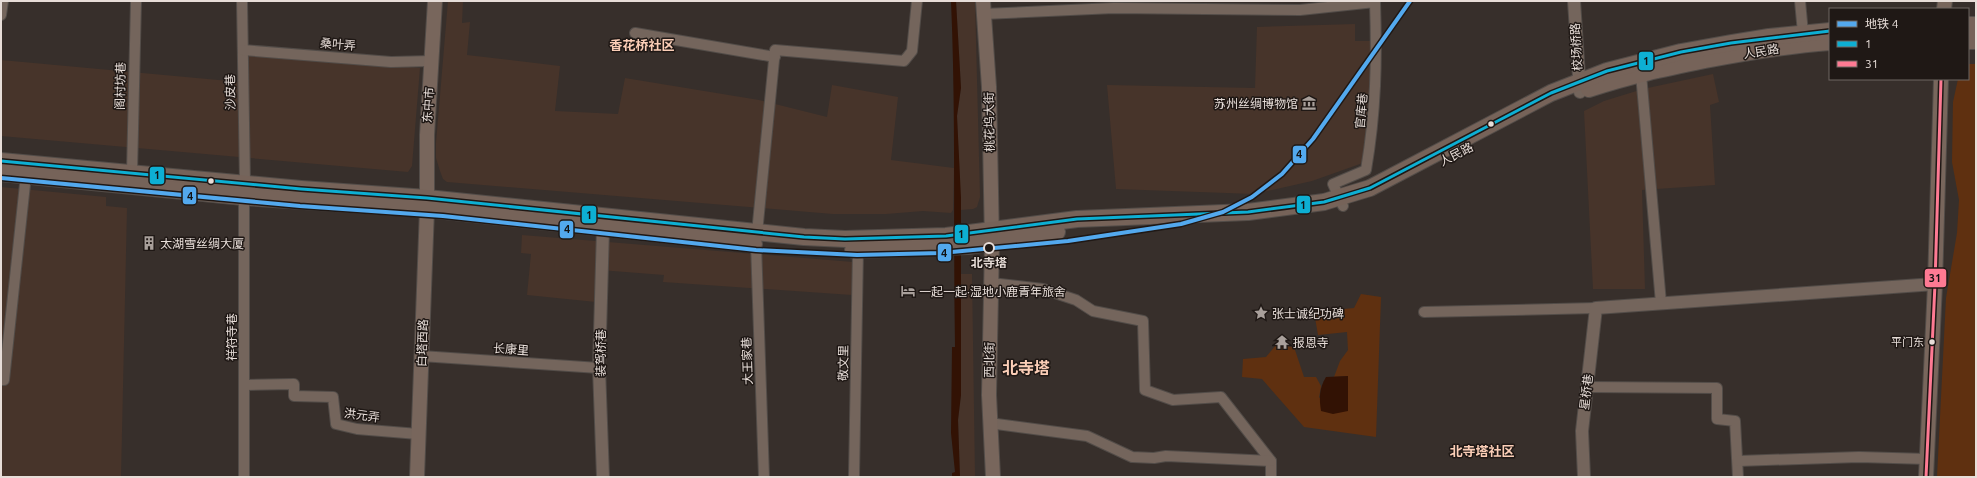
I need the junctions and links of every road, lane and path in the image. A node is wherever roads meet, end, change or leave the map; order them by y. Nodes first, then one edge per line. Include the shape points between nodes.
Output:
1 (3, 1) edge
2 (136, 1) edge
3 (242, 1) edge
4 (435, 1) edge
5 (917, 1) edge
6 (1574, 1) edge
7 (1800, 1) edge
8 (983, 8) edge
9 (1, 15) edge
10 (1829, 31) edge
11 (635, 33) dead end
12 (1803, 33) junction
13 (1829, 42) edge
14 (243, 50) junction
15 (775, 57) junction
16 (431, 61) junction
17 (1641, 74) junction
18 (1941, 80) edge
19 (1579, 87) junction
20 (1, 161) edge
21 (132, 172) junction
22 (1, 173) edge
23 (26, 175) junction
24 (244, 190) junction
25 (1341, 202) junction
26 (427, 204) junction
27 (603, 229) junction
28 (992, 237) junction
29 (757, 238) junction
30 (947, 242) junction
31 (858, 250) junction
32 (991, 283) junction
33 (1935, 284) junction
34 (1662, 303) junction
35 (1596, 308) junction
36 (1424, 312) dead end
37 (421, 356) junction
38 (599, 368) junction
39 (1, 380) edge
40 (244, 385) junction
41 (1587, 387) junction
42 (989, 422) junction
43 (418, 434) junction
44 (1927, 459) junction
45 (1271, 461) junction
46 (1738, 461) junction
47 (244, 477) edge
48 (417, 477) edge
49 (603, 477) edge
50 (764, 477) edge
51 (854, 477) edge
52 (993, 477) edge
53 (1271, 477) edge
54 (1584, 477) edge
55 (1738, 477) edge
56 (1926, 477) edge

1 - 9 street
2 - 21 street, 阁村坊巷
3 - 14 street, 沙皮巷
4 - 16 main road, 东中市
5 - 15 street via 912,51 904,61 775,50
6 - 19 street, 校场桥路
7 - 12 street
8 - 25 street, 官库巷 via 1300,10 1375,2 1377,68 1373,129 1366,170 1333,184
8 - 28 main road, 桃花坞大街 via 989,87
10 - 12 main road, 人民路
11 - 15 street
12 - 19 main road, 人民路 via 1681,52 1607,71
13 - 17 main road, 人民路 via 1732,55
14 - 16 street, 桑叶弄 via 391,62
14 - 24 street, 沙皮巷
15 - 29 street, 大王家巷
16 - 26 main road, 东中市
17 - 19 main road, 人民路
17 - 34 street
18 - 33 main road
19 - 25 main road, 人民路 via 1515,112
20 - 21 main road, 人民路
21 - 24 main road, 人民路
22 - 23 main road, 人民路
23 - 24 main road, 人民路
23 - 39 street via 4,380
24 - 26 main road, 人民路
24 - 40 street, 祥符寺巷
25 - 28 main road, 人民路 via 1248,212 1077,219
26 - 27 main road, 人民路
26 - 29 main road, 人民路
26 - 37 main road, 白塔西路
27 - 29 main road, 人民路
27 - 38 street, 装驾桥巷
28 - 30 main road, 人民路
28 - 32 main road, 西北街
29 - 30 main road, 人民路
29 - 31 main road, 人民路
29 - 50 street, 大王家巷
30 - 31 main road, 人民路
31 - 51 street, 敬文里
32 - 42 main road, 西北街
32 - 45 street via 1043,289 1076,300 1093,311 1143,322 1145,390 1173,400 1221,397
33 - 34 street
33 - 44 main road
34 - 35 street
35 - 36 street
35 - 41 street, 星桥巷
37 - 38 street, 长康里
37 - 43 main road, 白塔西路
38 - 49 street, 装驾桥巷
40 - 43 street, 洪元弄 via 294,384 294,396 333,397 336,424 358,429
40 - 47 street, 祥符寺巷
41 - 46 street via 1717,388 1717,419 1735,421
41 - 54 street, 星桥巷 via 1582,431
42 - 45 street via 1087,436 1132,456
42 - 52 main road, 西北街
43 - 48 main road, 白塔西路
44 - 46 street via 1858,457
44 - 56 main road
45 - 53 street
46 - 55 street

